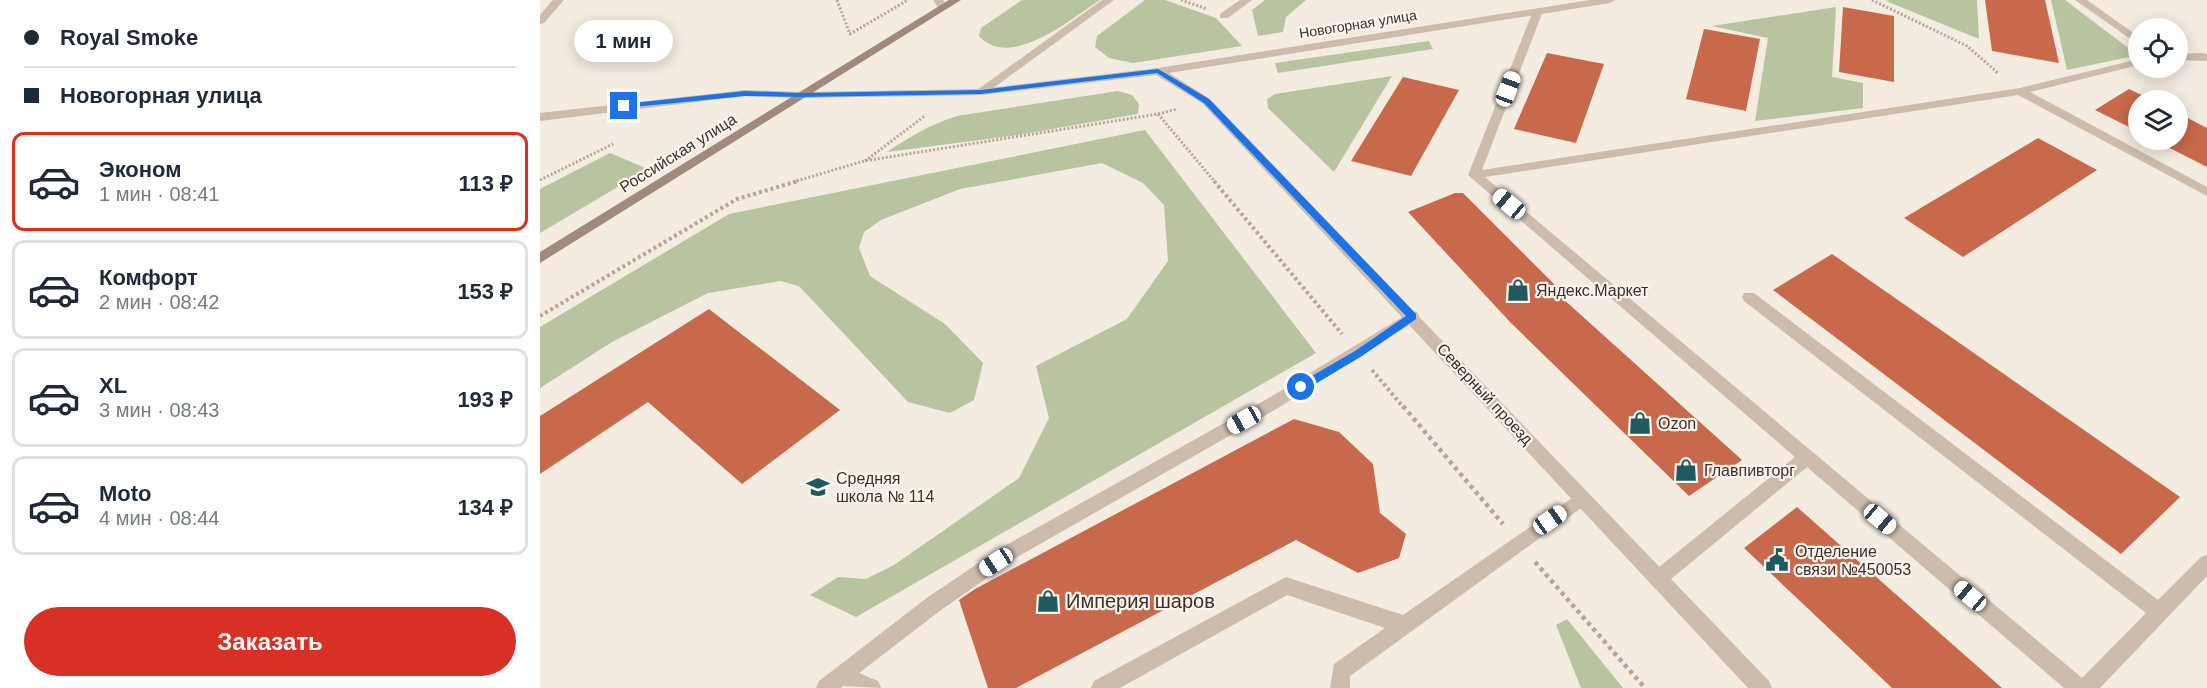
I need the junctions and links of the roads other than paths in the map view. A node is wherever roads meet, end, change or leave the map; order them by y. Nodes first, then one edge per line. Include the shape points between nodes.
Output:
1 (559, 0) edge
2 (956, 0) edge
3 (1109, 0) edge
4 (1246, 0) edge
5 (1610, 0) edge
6 (2080, 0) edge
7 (942, 4) edge
8 (1538, 11) junction
9 (1224, 16) dead end
10 (540, 21) edge
11 (2128, 34) edge
12 (2188, 57) edge
13 (2207, 58) edge
14 (2128, 65) edge
15 (1158, 71) junction
16 (2019, 91) junction
17 (981, 92) junction
18 (801, 95) junction
19 (540, 117) edge
20 (1474, 175) junction
21 (2207, 192) edge
22 (540, 258) edge
23 (1749, 297) dead end
24 (1412, 316) junction
25 (1807, 457) junction
26 (1582, 498) junction
27 (2207, 563) edge
28 (1659, 578) junction
29 (2159, 612) junction
30 (1404, 626) junction
31 (833, 681) edge
32 (1344, 682) edge
33 (871, 688) edge
34 (1101, 688) edge
35 (1762, 688) edge
36 (2079, 688) edge
37 (2086, 688) edge

1 - 10 street
2 - 7 main road, Российская улица
3 - 17 street
4 - 9 street
5 - 8 street, Новогорная улица
6 - 11 street
7 - 18 main road, Российская улица
8 - 15 street, Новогорная улица
8 - 20 street
12 - 13 street
14 - 16 street
15 - 17 street, Новогорная улица
15 - 24 street, Северный проезд via 1206,101
16 - 20 street
16 - 21 street
17 - 18 street, Новогорная улица
18 - 19 street via 745,93
18 - 22 main road, Российская улица
20 - 25 street
23 - 29 street
24 - 26 street, Северный проезд
24 - 31 street via 1359,354 1031,539 942,597
25 - 28 street
25 - 36 street
26 - 28 street, Северный проезд
26 - 30 street
27 - 29 street
28 - 35 street, Северный проезд
29 - 37 street
30 - 32 street
30 - 34 street via 1286,586
31 - 33 street

